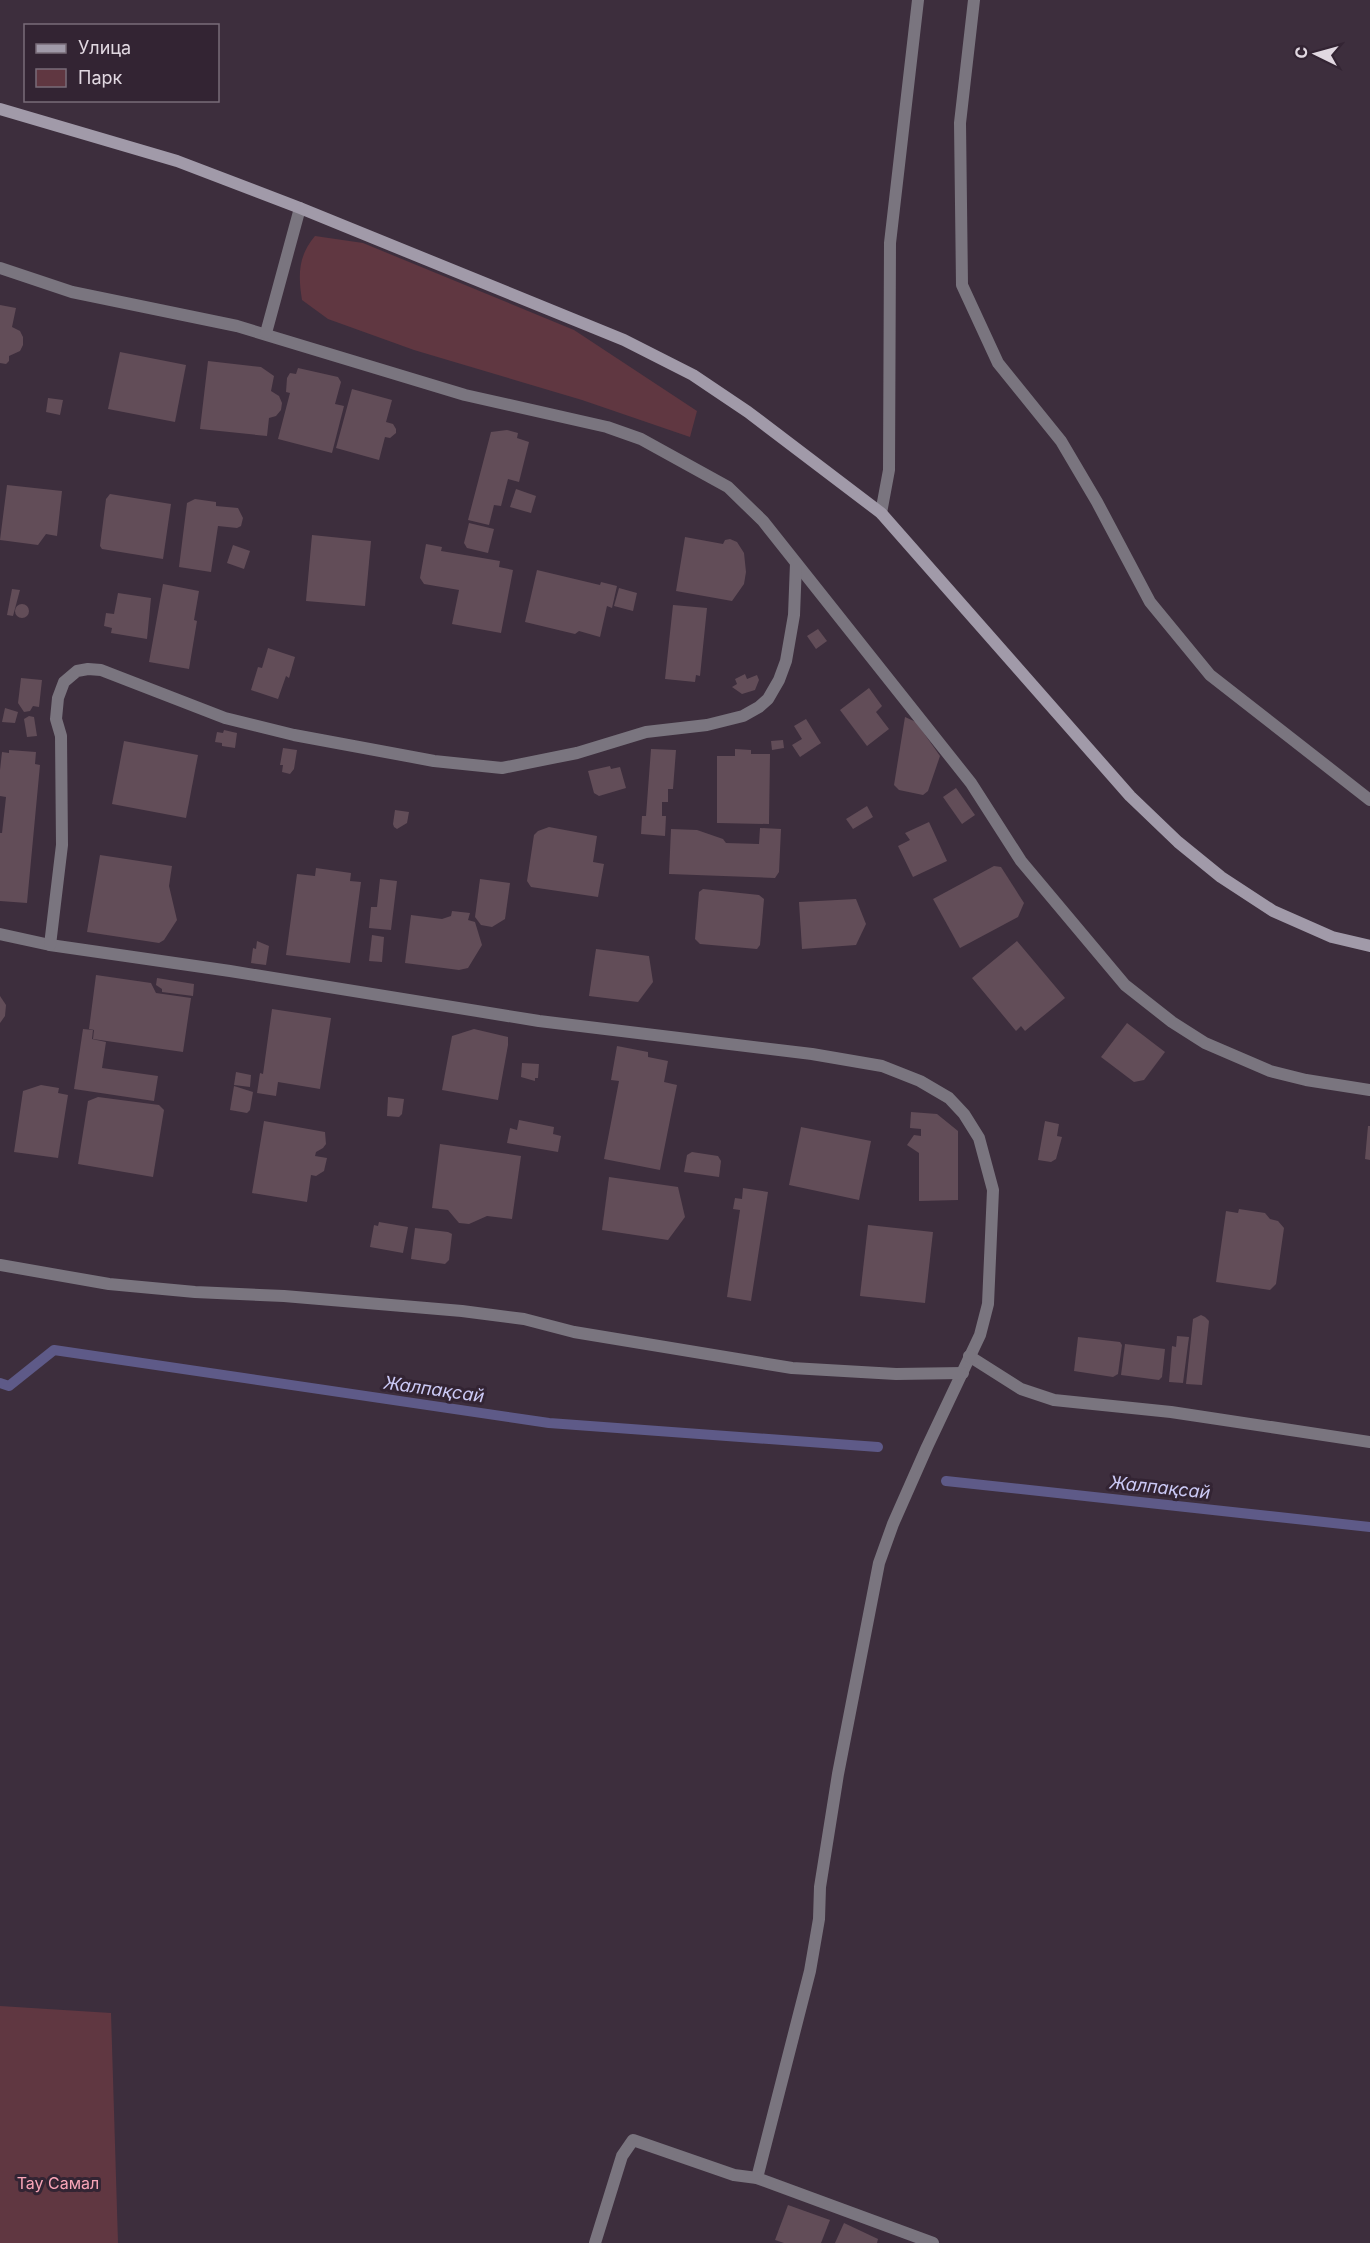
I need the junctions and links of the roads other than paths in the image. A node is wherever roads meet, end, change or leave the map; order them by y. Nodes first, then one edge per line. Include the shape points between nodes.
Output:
1 (918, 0) edge
2 (974, 0) edge
3 (0, 109) edge
4 (300, 208) junction
5 (0, 268) edge
6 (266, 333) junction
7 (882, 513) junction
8 (796, 563) junction
9 (1370, 800) edge
10 (0, 934) edge
11 (50, 945) junction
12 (1370, 946) edge
13 (1370, 1090) edge
14 (0, 1265) edge
15 (969, 1356) junction
16 (963, 1373) junction
17 (1370, 1442) edge
18 (757, 2178) junction
19 (595, 2243) edge
20 (933, 2243) edge

1 - 7 street via 890,243 889,470
2 - 9 street via 960,123 962,285 998,363 1061,441 1150,602 1210,675
3 - 4 main road via 177,161
4 - 6 street
4 - 7 main road via 624,340 693,375
5 - 6 street via 72,292
6 - 8 street via 465,395 607,427 641,439 728,487 763,521
7 - 12 main road via 1130,796 1178,842 1221,877 1273,911 1332,937
8 - 11 street via 794,615 786,661 768,699 759,707 743,716 707,725 646,732 578,753 502,768 434,761 294,735 225,718 101,670 77,671 64,682 58,698 62,845
8 - 13 street via 971,783 1022,861 1125,985 1172,1023 1205,1043 1270,1071
10 - 11 street
11 - 15 street via 539,1021 812,1054 882,1066 920,1081 949,1098 964,1114 979,1138 993,1190 988,1304 980,1335
14 - 16 street via 109,1284 524,1319 574,1332 792,1368
15 - 16 street
15 - 17 street via 1021,1389 1054,1400 1171,1412
16 - 18 street via 927,1447 879,1563 838,1774 810,1971
18 - 19 street via 734,2175 633,2140 622,2156
18 - 20 street

